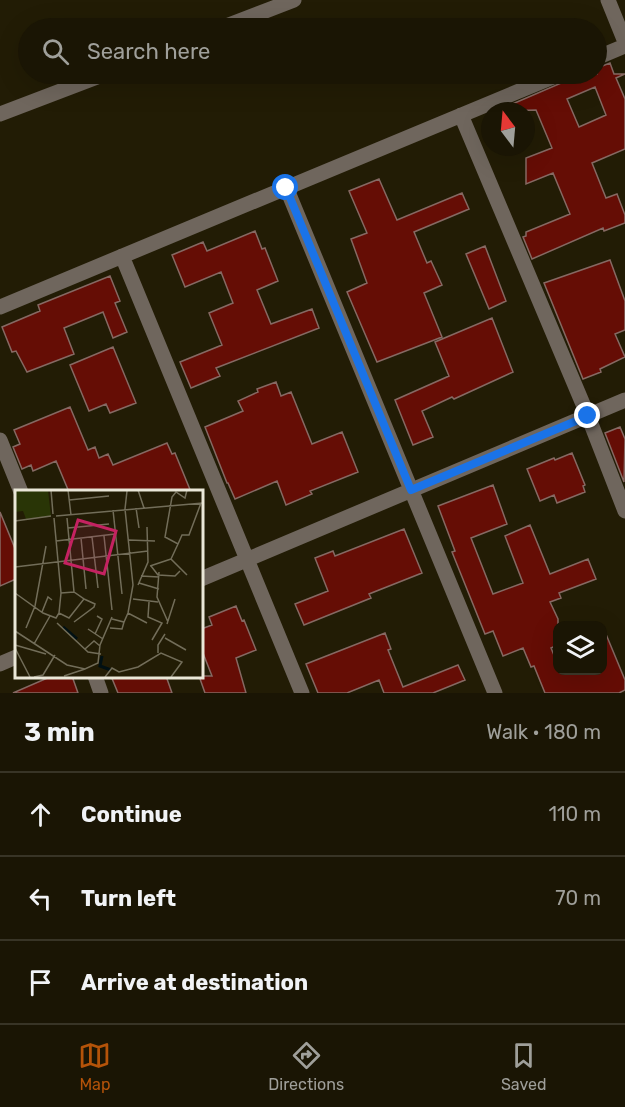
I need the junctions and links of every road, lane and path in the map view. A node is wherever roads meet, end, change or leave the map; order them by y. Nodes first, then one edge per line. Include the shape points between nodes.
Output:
1 (294, 0) edge
2 (608, 0) edge
3 (247, 18) edge
4 (625, 42) edge
5 (625, 46) edge
6 (607, 54) edge
7 (79, 84) edge
8 (536, 84) edge
9 (0, 114) edge
10 (460, 115) junction
11 (286, 188) junction
12 (122, 256) junction
13 (0, 307) edge
14 (625, 400) edge
15 (588, 416) junction
16 (0, 440) edge
17 (20, 490) edge
18 (411, 490) junction
19 (625, 511) edge
20 (247, 560) junction
21 (202, 579) edge
22 (15, 657) edge
23 (0, 664) edge
24 (96, 678) edge
25 (101, 693) edge
26 (302, 693) edge
27 (495, 693) edge

1 - 3 street
2 - 4 street
5 - 6 street
7 - 9 street
8 - 10 street
10 - 11 street
10 - 15 street
11 - 12 street
11 - 18 street
12 - 13 street
12 - 20 street
14 - 15 street
15 - 18 street
15 - 19 street
16 - 17 street
18 - 20 street
18 - 27 street
20 - 21 street
20 - 26 street
22 - 23 street
24 - 25 street

